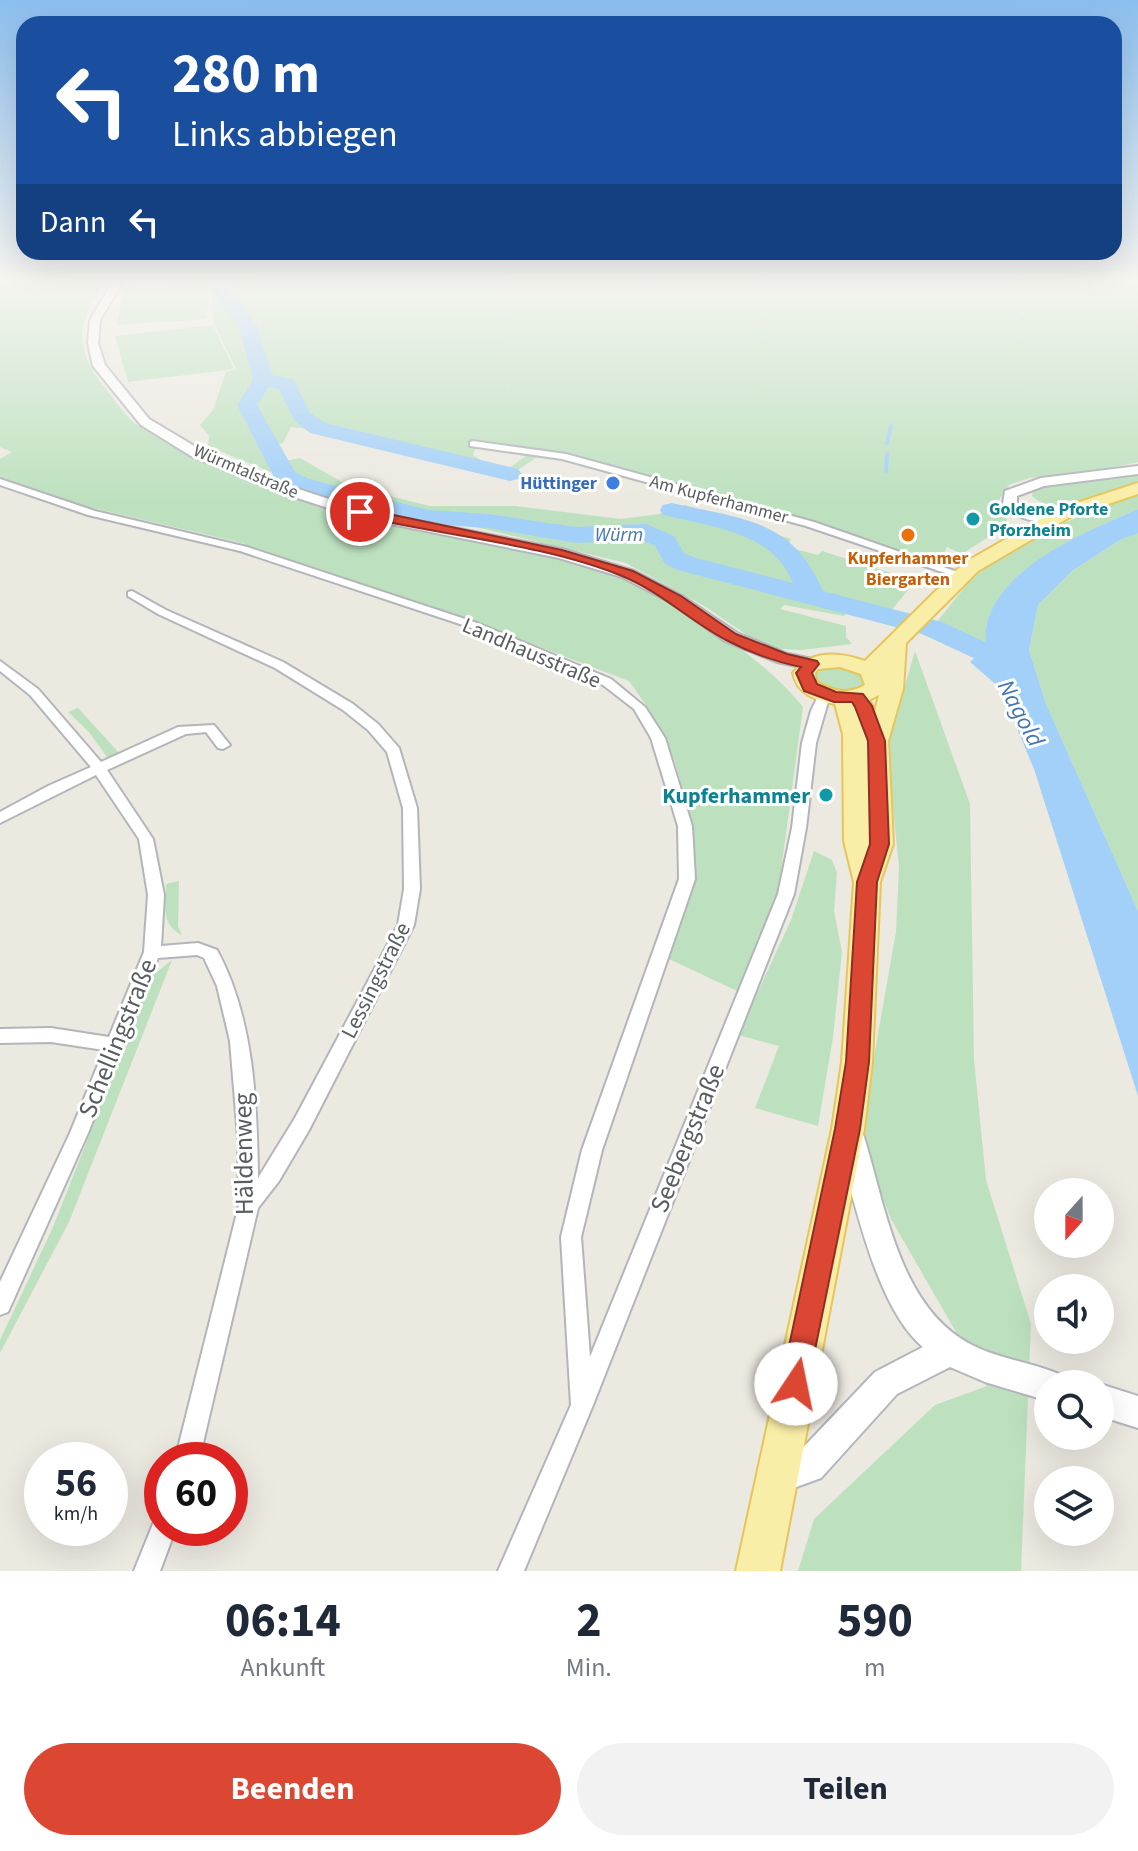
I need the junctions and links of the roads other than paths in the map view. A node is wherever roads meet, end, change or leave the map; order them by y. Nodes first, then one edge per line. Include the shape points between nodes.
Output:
1 (96, 353) edge
2 (473, 444) dead end
3 (1138, 470) edge
4 (0, 482) edge
5 (1024, 486) junction
6 (1138, 488) edge
7 (1014, 508) junction
8 (1059, 517) junction
9 (1021, 535) junction
10 (961, 575) junction
11 (132, 594) dead end
12 (898, 639) junction
13 (0, 665) edge
14 (862, 666) junction
15 (808, 671) junction
16 (842, 697) junction
17 (877, 741) junction
18 (223, 745) dead end
19 (99, 768) junction
20 (0, 818) edge
21 (867, 882) junction
22 (152, 952) junction
23 (0, 1036) edge
24 (112, 1044) junction
25 (848, 1129) junction
26 (249, 1205) junction
27 (0, 1305) edge
28 (950, 1350) junction
29 (1034, 1381) edge
30 (1114, 1404) edge
31 (582, 1405) junction
32 (1138, 1412) edge
33 (191, 1442) edge
34 (777, 1477) junction
35 (157, 1546) edge
36 (147, 1571) edge
37 (511, 1571) edge
38 (758, 1571) edge

1 - 15 main road, Würmtalstraße via 99,366 145,422 196,453 330,504 562,554 628,574 676,599 757,657
2 - 10 street, Am Kupferhammer via 547,453 697,492
3 - 5 main road
4 - 31 street, Landhausstraße via 92,513 243,549 473,625 607,682 639,707 658,738 681,814 687,879 592,1150 571,1237
5 - 7 main road via 1010,494
5 - 8 main road via 1028,501
6 - 8 main road via 1074,516
7 - 8 main road via 1039,518
7 - 9 main road
8 - 9 main road
9 - 10 main road
10 - 12 main road
11 - 26 street, Lessingstraße via 279,665 348,707 394,751 410,808 412,889 406,925 302,1124
12 - 14 main road
12 - 17 main road via 892,689
13 - 19 street, Schellingstraße via 34,692
14 - 15 main road via 831,659
14 - 16 main road via 877,683 874,689
15 - 16 main road via 810,687
16 - 17 main road
16 - 21 main road via 854,734 857,841
16 - 31 street, Seebergstraße via 815,713 786,894
17 - 21 main road via 880,844
18 - 19 street via 209,728 183,730
19 - 20 street
19 - 22 street, Schellingstraße via 146,839 156,895
21 - 25 main road
22 - 24 street, Schellingstraße
22 - 26 street, Häldenweg via 198,949 211,954 225,986 239,1041
23 - 24 street via 51,1035
24 - 27 street, Schellingstraße via 79,1133
25 - 28 main road via 899,1288 931,1337
25 - 34 main road
26 - 33 street, Häldenweg
28 - 29 main road
28 - 34 main road via 886,1383 809,1466
30 - 32 main road
31 - 37 street, Seebergstraße
34 - 38 main road
35 - 36 street

